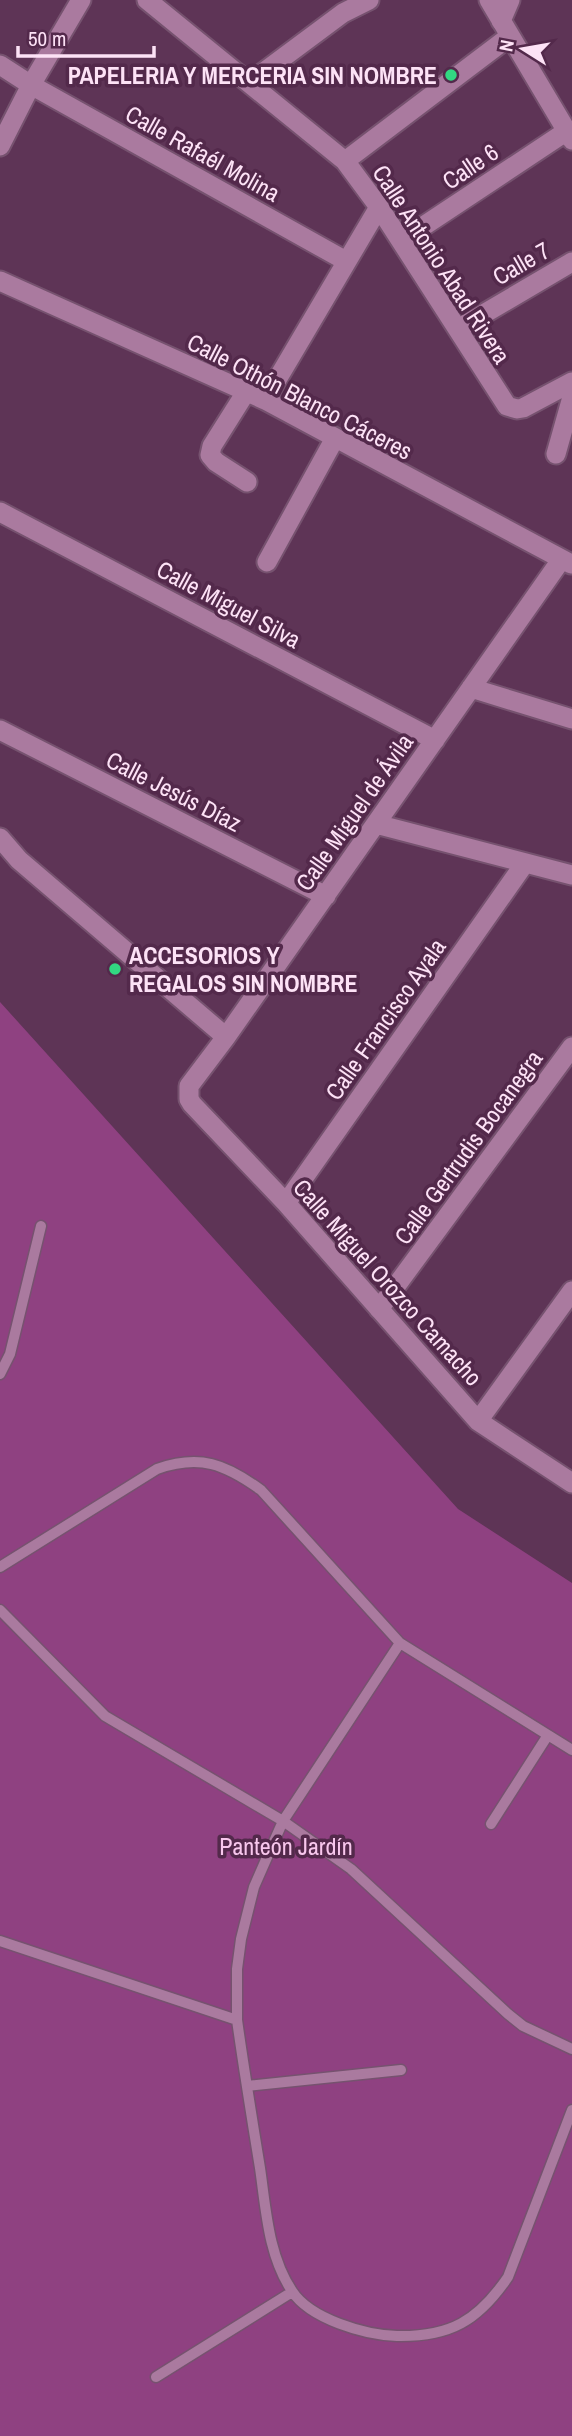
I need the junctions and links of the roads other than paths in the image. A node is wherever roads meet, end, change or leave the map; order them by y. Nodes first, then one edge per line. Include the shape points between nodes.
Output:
1 (81, 0) edge
2 (148, 0) edge
3 (369, 0) edge
4 (489, 0) edge
5 (510, 0) edge
6 (506, 28) junction
7 (0, 65) edge
8 (249, 83) junction
9 (31, 85) junction
10 (567, 128) edge
11 (0, 146) edge
12 (345, 161) junction
13 (379, 207) junction
14 (401, 241) junction
15 (346, 261) junction
16 (572, 262) edge
17 (0, 281) edge
18 (458, 329) junction
19 (572, 382) edge
20 (246, 392) junction
21 (572, 397) edge
22 (265, 400) junction
23 (335, 438) junction
24 (556, 454) dead end
25 (247, 482) dead end
26 (0, 512) edge
27 (267, 562) dead end
28 (567, 562) edge
29 (471, 688) junction
30 (572, 719) edge
31 (0, 730) edge
32 (435, 740) junction
33 (376, 824) junction
34 (0, 838) edge
35 (525, 863) junction
36 (572, 875) edge
37 (326, 896) junction
38 (226, 1037) junction
39 (572, 1047) edge
40 (188, 1092) joint
41 (286, 1203) junction
42 (41, 1226) dead end
43 (572, 1291) edge
44 (379, 1309) junction
45 (565, 1316) edge
46 (0, 1374) edge
47 (478, 1421) junction
48 (572, 1483) edge
49 (0, 1567) edge
50 (0, 1609) edge
51 (400, 1643) junction
52 (548, 1735) junction
53 (572, 1750) edge
54 (283, 1821) junction
55 (491, 1824) dead end
56 (0, 1941) edge
57 (237, 2020) junction
58 (572, 2049) edge
59 (401, 2070) dead end
60 (247, 2086) junction
61 (572, 2110) edge
62 (292, 2292) junction
63 (156, 2377) dead end

1 - 9 street
2 - 8 street, Calle Antonio Abad Rivera
3 - 8 street via 343,13
4 - 6 street
5 - 6 street
6 - 10 street
6 - 12 street
7 - 9 street, Calle Rafaél Molina
8 - 12 street, Calle Antonio Abad Rivera
9 - 11 street
9 - 15 street, Calle Rafaél Molina
10 - 14 street, Calle 6
12 - 13 street, Calle Antonio Abad Rivera
13 - 14 street, Calle Antonio Abad Rivera
13 - 15 street
14 - 18 street, Calle Antonio Abad Rivera
15 - 22 street
16 - 18 street, Calle 7
17 - 20 street, Calle Othón Blanco Cáceres
18 - 19 street, Calle Antonio Abad Rivera via 502,402 512,409 523,408
20 - 22 street, Calle Othón Blanco Cáceres
20 - 25 street via 210,455
21 - 24 street
22 - 23 street, Calle Othón Blanco Cáceres
23 - 27 street
23 - 28 street, Calle Othón Blanco Cáceres
26 - 32 street, Calle Miguel Silva
28 - 29 street, Calle Miguel de Ávila
29 - 30 street
29 - 32 street, Calle Miguel de Ávila
31 - 37 street, Calle Jesús Díaz
32 - 33 street, Calle Miguel de Ávila
33 - 35 street
33 - 37 street, Calle Miguel de Ávila
34 - 38 street via 19,860
35 - 36 street
35 - 41 street, Calle Francisco Ayala
37 - 38 street, Calle Miguel de Ávila
38 - 40 street, Calle Miguel de Ávila via 192,1080
39 - 44 street, Calle Gertrudis Bocanegra
40 - 41 street, Calle Miguel Orozco Camacho via 192,1104
41 - 44 street, Calle Miguel Orozco Camacho
42 - 46 lane
43 - 45 street
44 - 47 street, Calle Miguel Orozco Camacho
45 - 47 street
47 - 48 street, Calle Miguel Orozco Camacho
49 - 51 lane via 157,1469 199,1461 242,1476 261,1490
50 - 54 lane via 105,1716
51 - 52 lane
51 - 54 lane
52 - 53 lane
52 - 55 lane
54 - 57 lane via 246,1914 237,1969
54 - 58 lane via 351,1869 515,2020
56 - 57 lane
57 - 60 lane
59 - 60 lane
60 - 62 lane via 273,2253
61 - 62 lane via 508,2277 472,2317 448,2331 394,2336 330,2319
62 - 63 lane

